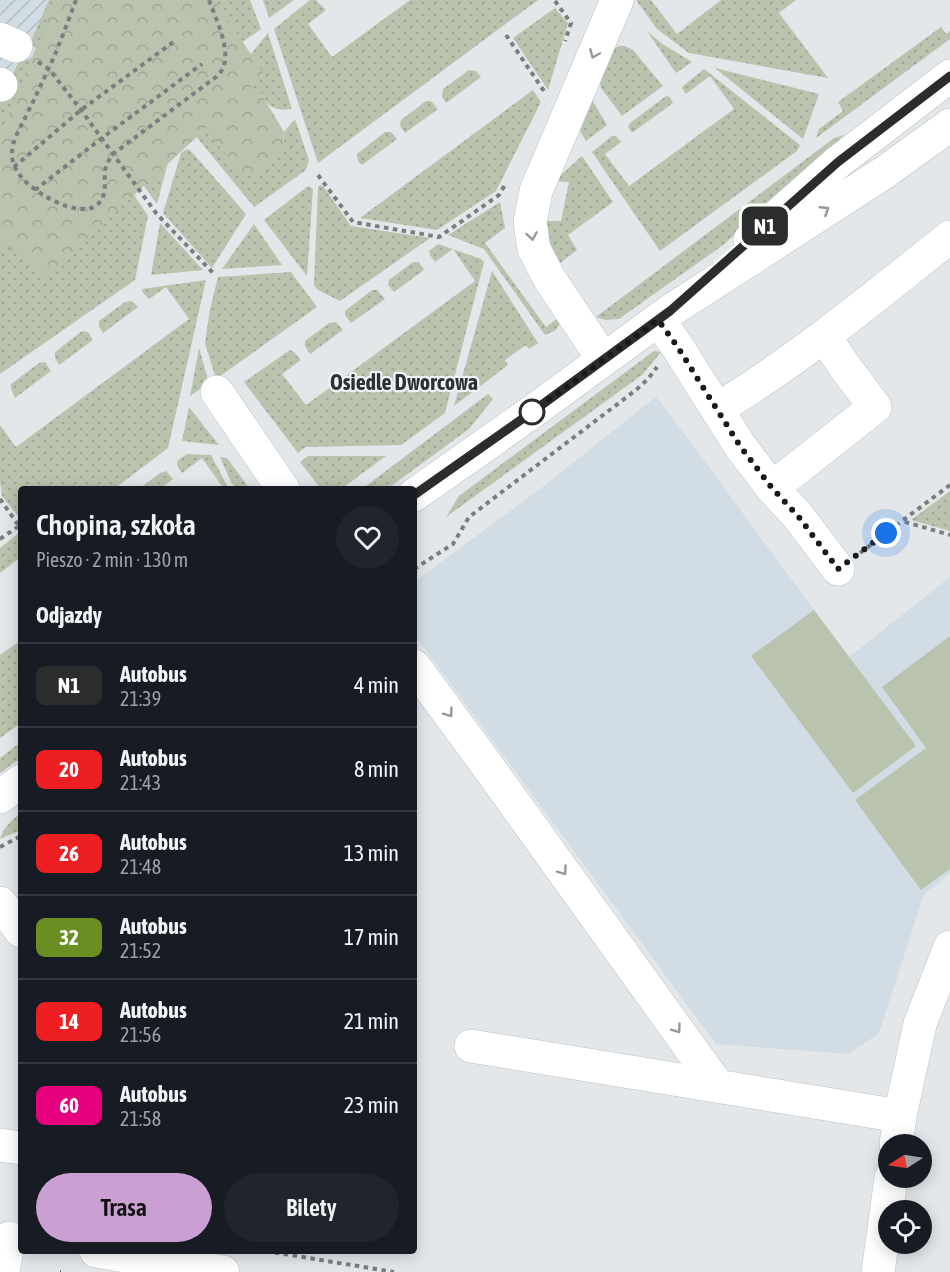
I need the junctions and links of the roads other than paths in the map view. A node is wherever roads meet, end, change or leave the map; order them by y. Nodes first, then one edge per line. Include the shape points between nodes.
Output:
1 (617, 0) edge
2 (950, 76) edge
3 (950, 125) edge
4 (950, 237) edge
5 (664, 315) junction
6 (825, 337) junction
7 (603, 359) junction
8 (217, 392) dead end
9 (717, 409) junction
10 (281, 486) edge
11 (772, 488) junction
12 (417, 493) edge
13 (838, 569) road end
14 (417, 670) edge
15 (18, 783) edge
16 (0, 797) edge
17 (0, 903) edge
18 (18, 927) edge
19 (950, 947) edge
20 (471, 1046) dead end
21 (717, 1085) junction
22 (898, 1130) edge
23 (0, 1144) edge
24 (18, 1147) edge
25 (890, 1188) edge
26 (10, 1238) edge
27 (114, 1254) edge
28 (3, 1272) edge
29 (224, 1272) edge
30 (878, 1272) edge

1 -> 7 street via 536,190 530,222 534,249 549,278
2 - 5 street via 838,162
5 -> 3 street via 885,172
4 - 6 street
5 - 7 street
5 - 9 street via 677,346
6 - 9 street
6 - 11 street via 875,407
7 - 12 street
8 - 10 street
9 - 11 street
11 - 13 street
14 -> 21 street
15 - 16 street
17 - 18 street
19 - 22 street via 920,1024
20 - 21 street
21 - 22 street
23 - 24 street
25 - 30 street
26 - 28 street
27 - 29 street

